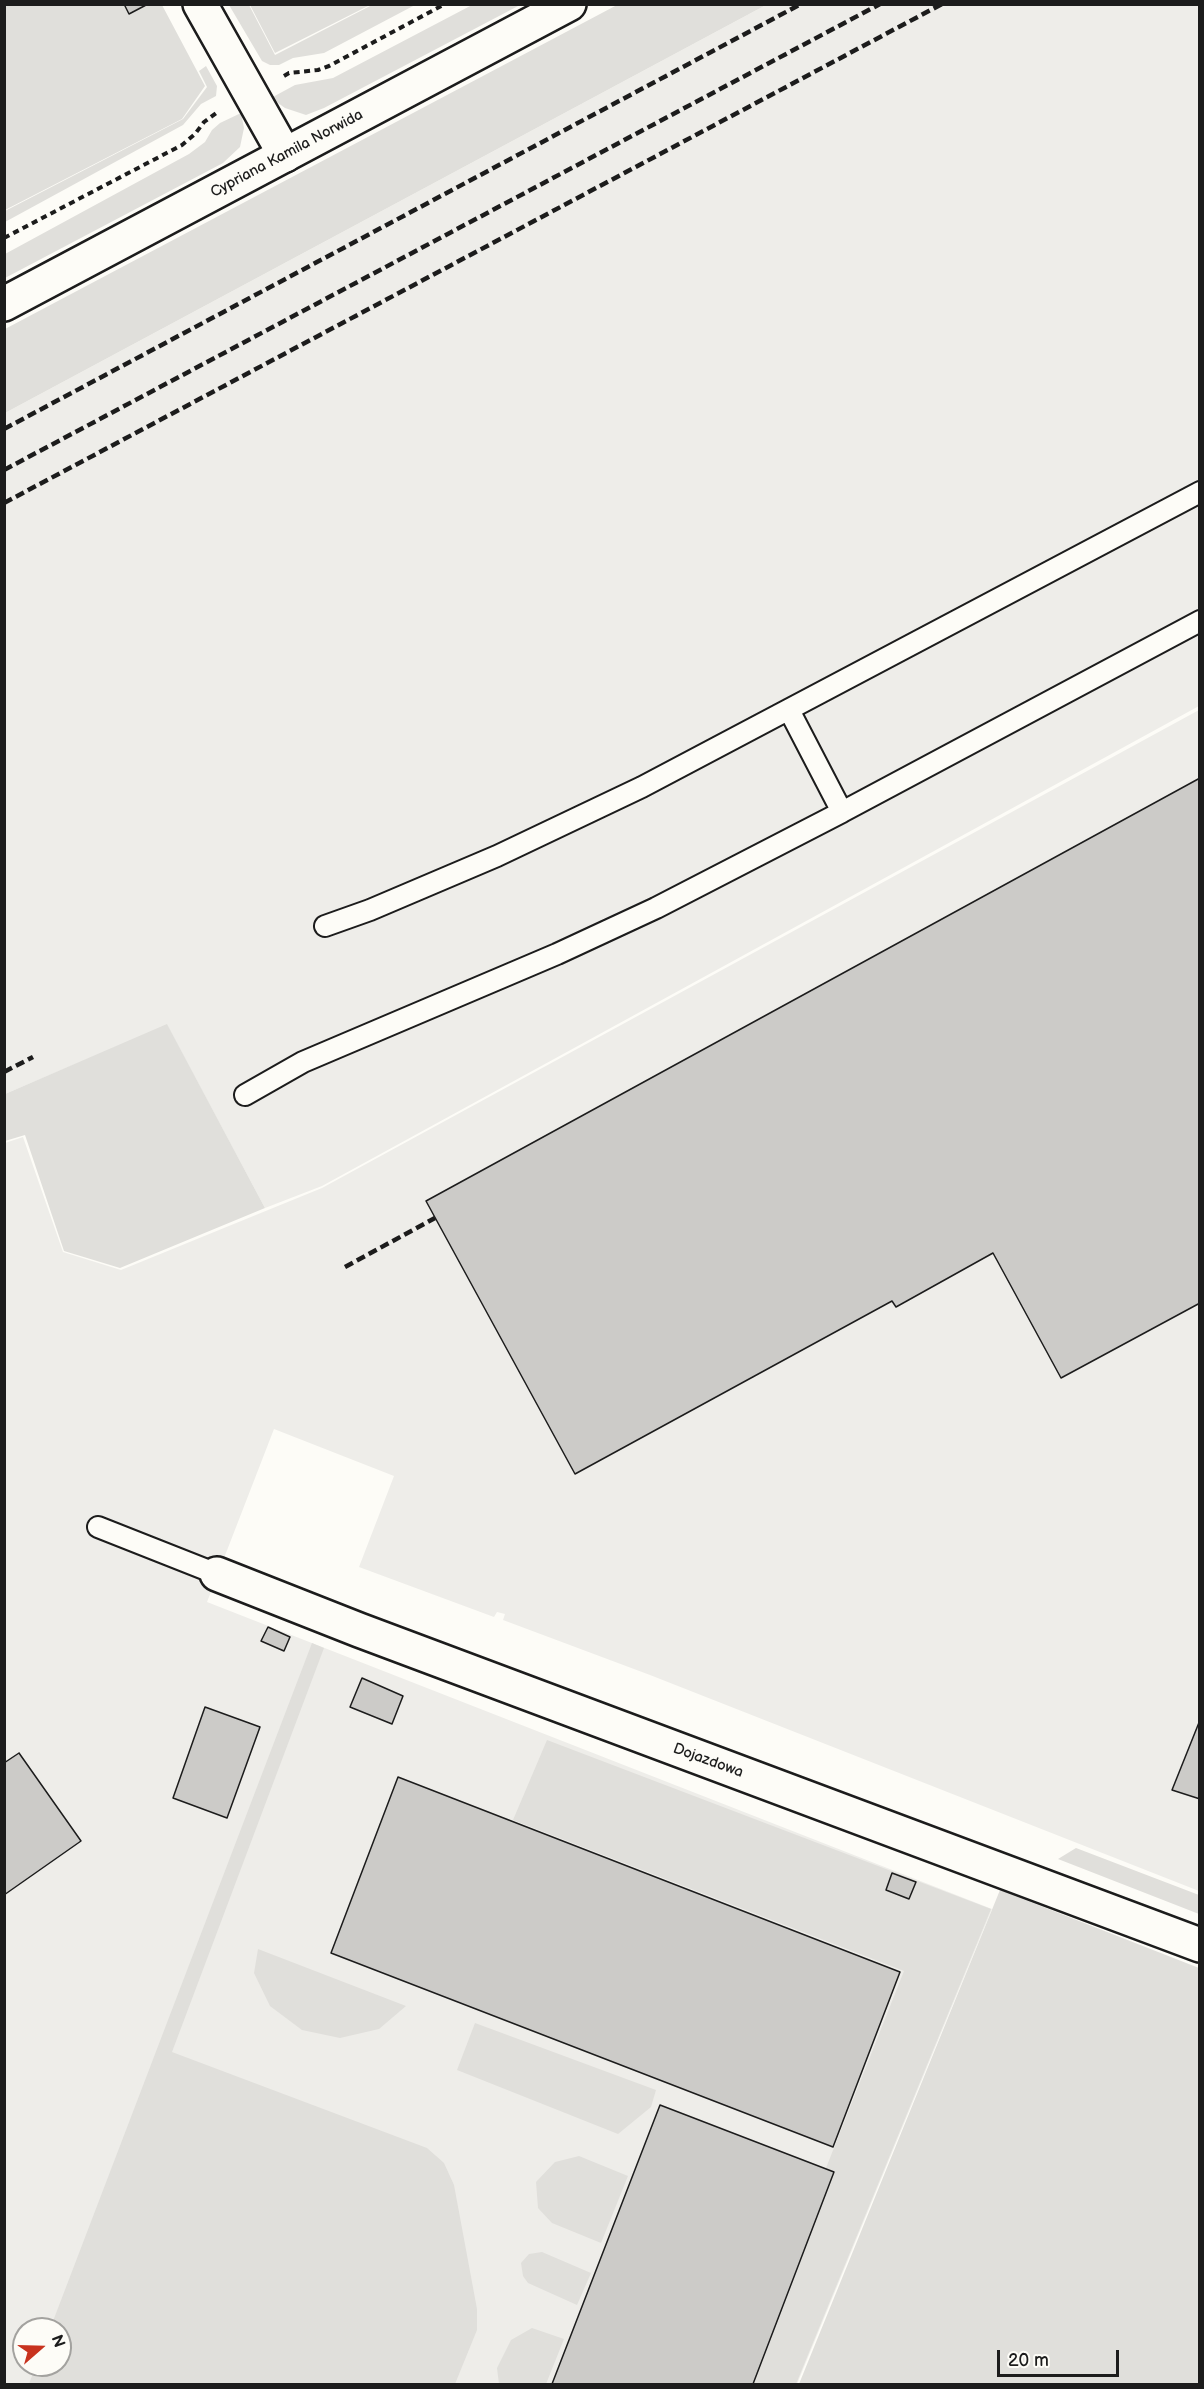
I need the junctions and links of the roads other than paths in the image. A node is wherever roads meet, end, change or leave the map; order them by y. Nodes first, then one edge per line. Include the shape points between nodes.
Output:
1 (200, 4) edge
2 (569, 4) edge
3 (285, 155) junction
4 (4, 304) edge
5 (1200, 492) edge
6 (1200, 621) edge
7 (789, 710) junction
8 (842, 812) junction
9 (325, 926) dead end
10 (245, 1095) dead end
11 (98, 1527) dead end
12 (217, 1574) joint
13 (1200, 1945) edge

1 - 3 street
2 - 3 street, Cypriana Kamila Norwida
3 - 4 street, Cypriana Kamila Norwida
5 - 7 lane
6 - 8 lane
7 - 8 lane
7 - 9 lane via 577,819 439,881
8 - 10 lane via 656,908 303,1062
11 - 12 lane
12 - 13 street, Dojazdowa

